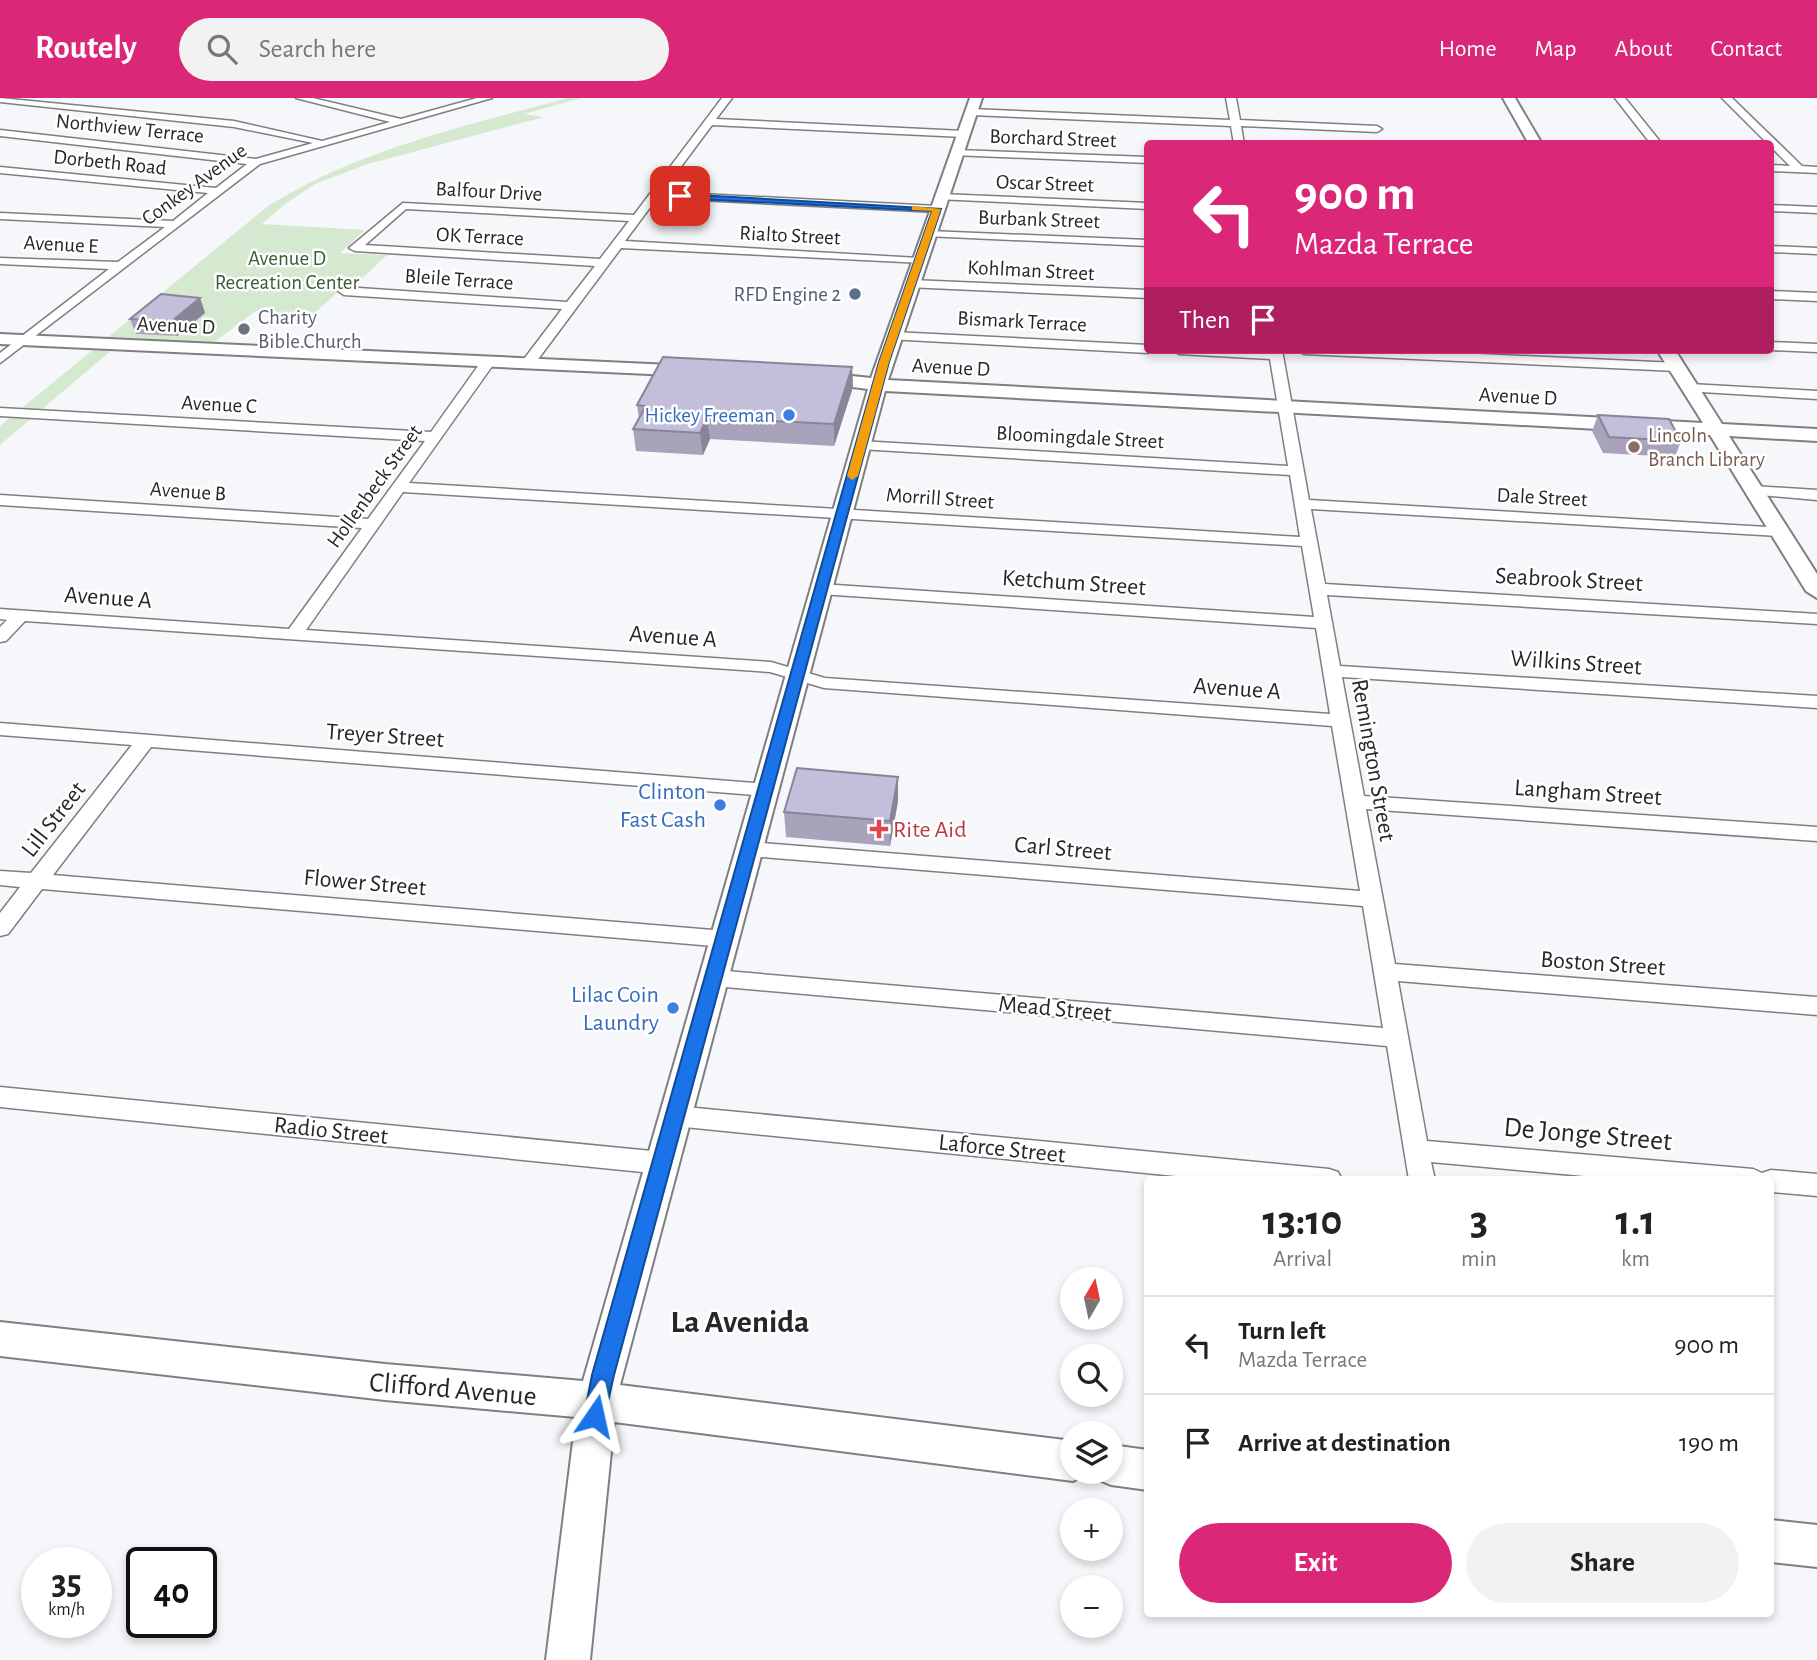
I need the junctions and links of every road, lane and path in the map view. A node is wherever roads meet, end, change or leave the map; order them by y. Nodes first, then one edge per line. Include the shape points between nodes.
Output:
1 (99, 98) edge
2 (301, 98) edge
3 (487, 98) edge
4 (727, 98) edge
5 (1231, 98) edge
6 (1509, 98) edge
7 (1620, 98) edge
8 (1727, 98) edge
9 (0, 99) edge
10 (973, 105) edge
11 (62, 106) junction
12 (400, 121) junction
13 (709, 122) junction
14 (1235, 123) junction
15 (1377, 129) dead end
16 (0, 133) edge
17 (964, 134) junction
18 (1238, 140) edge
19 (1534, 140) edge
20 (1654, 140) edge
21 (1770, 140) edge
22 (321, 142) junction
23 (1774, 144) edge
24 (957, 153) junction
25 (1144, 160) edge
26 (256, 162) junction
27 (1774, 168) edge
28 (1799, 169) junction
29 (0, 170) edge
30 (1817, 170) edge
31 (216, 191) junction
32 (654, 195) junction
33 (939, 203) junction
34 (1144, 206) edge
35 (1774, 208) edge
36 (1817, 210) edge
37 (0, 216) edge
38 (636, 218) junction
39 (174, 224) junction
40 (929, 234) junction
41 (1144, 243) edge
42 (617, 244) junction
43 (355, 248) joint
44 (1774, 249) edge
45 (1817, 251) edge
46 (0, 261) edge
47 (919, 261) junction
48 (603, 263) junction
49 (120, 266) junction
50 (911, 284) junction
51 (344, 291) dead end
52 (1144, 294) edge
53 (1774, 295) edge
54 (1817, 297) edge
55 (570, 306) junction
56 (893, 336) junction
57 (0, 338) edge
58 (25, 340) junction
59 (1774, 346) edge
60 (1817, 348) edge
61 (1144, 349) edge
62 (1276, 354) edge
63 (1392, 354) edge
64 (1669, 354) edge
65 (0, 359) edge
66 (488, 362) junction
67 (528, 363) junction
68 (1677, 367) junction
69 (718, 372) edge
70 (800, 376) edge
71 (878, 384) junction
72 (1690, 388) junction
73 (1817, 395) edge
74 (1285, 407) junction
75 (0, 412) edge
76 (1715, 429) junction
77 (1817, 435) edge
78 (436, 437) junction
79 (860, 445) junction
80 (1297, 471) junction
81 (400, 487) junction
82 (1753, 491) junction
83 (1817, 495) edge
84 (0, 500) edge
85 (1302, 504) junction
86 (842, 513) junction
87 (373, 524) junction
88 (1779, 531) junction
89 (1309, 542) junction
90 (821, 589) junction
91 (1318, 589) junction
92 (1817, 591) edge
93 (0, 614) edge
94 (21, 615) junction
95 (1817, 619) edge
96 (1324, 623) junction
97 (294, 634) junction
98 (0, 637) edge
99 (1332, 671) junction
100 (798, 674) junction
101 (1817, 702) edge
102 (1341, 720) junction
103 (0, 729) edge
104 (146, 741) junction
105 (766, 790) junction
106 (1355, 802) junction
107 (1817, 834) edge
108 (750, 849) junction
109 (0, 878) edge
110 (38, 881) junction
111 (1372, 899) junction
112 (0, 928) edge
113 (725, 939) junction
114 (1385, 972) junction
115 (714, 978) junction
116 (1817, 1006) edge
117 (1397, 1038) junction
118 (0, 1097) edge
119 (676, 1116) junction
120 (1416, 1150) junction
121 (662, 1163) junction
122 (1288, 1176) edge
123 (1421, 1176) edge
124 (1708, 1176) edge
125 (1774, 1181) edge
126 (1817, 1185) edge
127 (0, 1339) edge
128 (597, 1401) junction
129 (1060, 1459) edge
130 (1123, 1467) edge
131 (1144, 1469) edge
132 (1774, 1541) edge
133 (1817, 1546) edge
134 (568, 1660) edge

1 - 11 street
2 - 12 street
3 - 12 street, Conkey Avenue
4 - 13 street
5 - 14 street
6 - 19 street
7 - 20 street
8 - 21 street
9 - 11 street
10 - 14 street
10 - 17 street
11 - 22 street via 234,124
12 - 22 street, Conkey Avenue
13 - 17 street
13 - 32 street
14 - 15 street
14 - 18 street
16 - 26 street, Northview Terrace
17 - 24 street
22 - 26 street, Conkey Avenue
23 - 28 street
24 - 25 street, Borchard Street
24 - 33 street
26 - 31 street, Conkey Avenue
27 - 28 street
28 - 30 street
29 - 31 street, Dorbeth Road
31 - 39 street, Conkey Avenue
32 - 33 street, Oscar Street
32 - 38 street
33 - 34 street, Oscar Street
33 - 40 street
35 - 36 street
37 - 39 street
38 - 42 street
38 - 43 street, Balfour Drive via 402,206
39 - 49 street, Conkey Avenue
40 - 41 street, Burbank Street
40 - 47 street
42 - 47 street, Rialto Street
42 - 48 street
43 - 48 street, OK Terrace
44 - 45 street
46 - 49 street, Avenue E
47 - 50 street
48 - 55 street
49 - 58 street, Conkey Avenue
50 - 52 street, Kohlman Street
50 - 56 street
51 - 55 street, Bleile Terrace
53 - 54 street
55 - 67 street
56 - 61 street, Bismark Terrace
56 - 71 street
57 - 58 street, Avenue D
58 - 65 street, Conkey Avenue
58 - 66 street, Avenue D
59 - 60 street
62 - 74 street, Remington Street
63 - 68 street
64 - 68 street
66 - 67 street, Avenue D
66 - 78 street, Hollenbeck Street
67 - 69 street, Avenue D
68 - 72 street
70 - 71 street, Avenue D
71 - 74 street, Avenue D
71 - 79 street
72 - 73 street
72 - 76 street
74 - 76 street, Avenue D
74 - 80 street, Remington Street
75 - 78 street, Avenue C
76 - 77 street, Avenue D
76 - 82 street
78 - 81 street, Hollenbeck Street
79 - 80 street, Bloomingdale Street
79 - 86 street
80 - 85 street, Remington Street
81 - 86 street, Morrill Street
81 - 87 street, Hollenbeck Street
82 - 83 street
82 - 88 street
84 - 87 street, Avenue B
85 - 88 street, Dale Street
85 - 89 street, Remington Street
86 - 89 street, Morrill Street
86 - 90 street
87 - 97 street, Hollenbeck Street
88 - 92 street
89 - 91 street, Remington Street
90 - 96 street, Ketchum Street
90 - 100 street
91 - 95 street, Seabrook Street
91 - 96 street, Remington Street
93 - 94 street, Avenue A
94 - 97 street, Avenue A
94 - 98 street
96 - 99 street, Remington Street
97 - 100 street, Avenue A via 771,667
99 - 101 street, Wilkins Street
99 - 102 street, Remington Street
100 - 102 street, Avenue A via 824,683
100 - 105 street
102 - 106 street, Remington Street
103 - 104 street, Treyer Street
104 - 105 street, Treyer Street
104 - 110 street, Lill Street
105 - 108 street
106 - 107 street, Langham Street
106 - 111 street, Remington Street
108 - 111 street, Carl Street
108 - 113 street
109 - 110 street, Flower Street
110 - 112 street, Lill Street
110 - 113 street, Flower Street
111 - 114 street, Remington Street
113 - 115 street
114 - 116 street, Boston Street
114 - 117 street, Remington Street
115 - 117 street, Mead Street
115 - 119 street
117 - 120 street, Remington Street
118 - 121 street, Radio Street
119 - 121 street
119 - 122 street, Laforce Street
120 - 123 street, Remington Street
120 - 124 street, De Jonge Street
121 - 128 street
125 - 126 street
127 - 128 street, Clifford Avenue
128 - 129 street, Clifford Avenue
128 - 134 street
130 - 131 street
132 - 133 street

